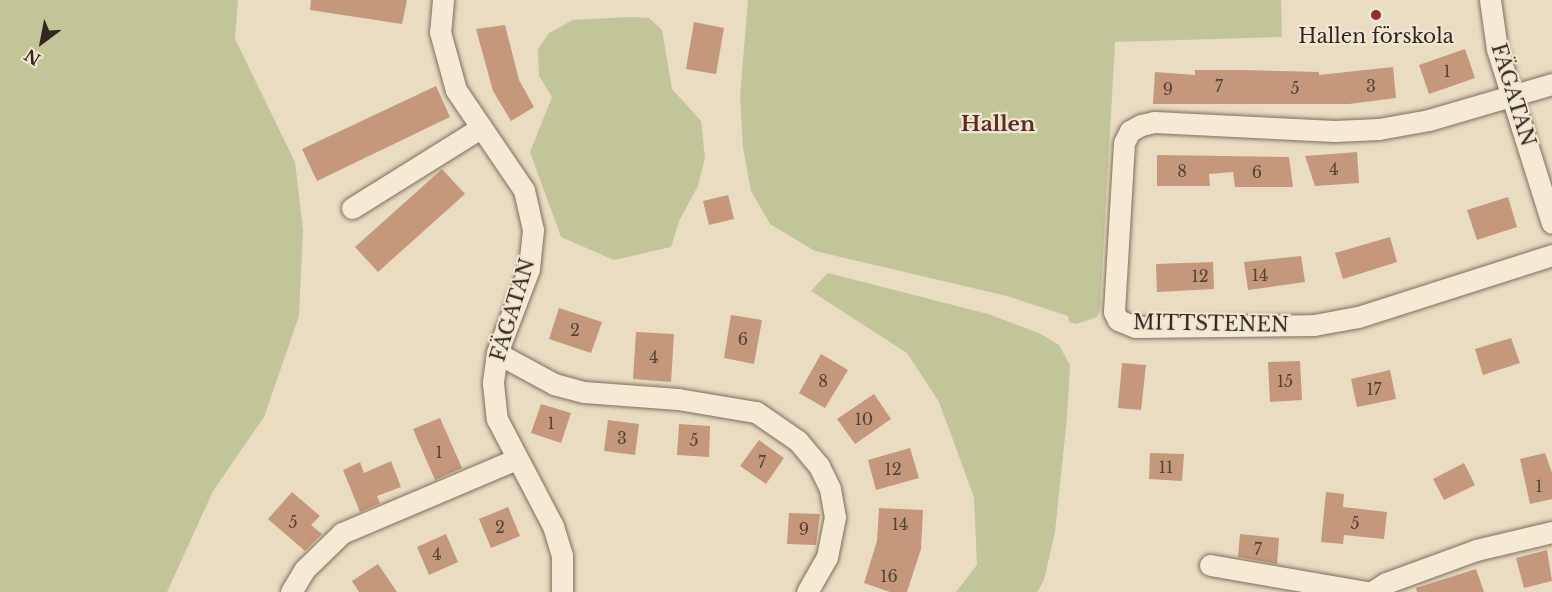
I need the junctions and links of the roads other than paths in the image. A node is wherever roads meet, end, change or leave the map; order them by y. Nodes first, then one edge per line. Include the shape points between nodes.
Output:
1 (442, 0) edge
2 (1490, 0) edge
3 (1552, 84) edge
4 (1512, 94) junction
5 (479, 129) junction
6 (352, 208) dead end
7 (1552, 223) edge
8 (1552, 255) edge
9 (498, 353) junction
10 (516, 459) junction
11 (1552, 532) edge
12 (1210, 565) dead end
13 (291, 592) edge
14 (562, 592) edge
15 (807, 592) edge
16 (1367, 592) edge
17 (1372, 592) edge

1 - 5 street, FÄGATAN via 440,32 446,59 456,90
2 - 4 street, FÄGATAN via 1497,49
3 - 4 street, MITTSTENEN
4 - 7 street, FÄGATAN
4 - 8 street, MITTSTENEN via 1429,120 1379,129 1334,131 1154,122 1130,131 1124,143 1114,312 1118,321 1135,327 1314,325 1358,317
5 - 6 street
5 - 9 street, FÄGATAN via 524,190 533,230 529,269
9 - 10 street, FÄGATAN via 493,383 497,419
9 - 15 street via 554,384 584,392 678,399 756,412 789,434 819,466 830,489 835,517 827,557
10 - 13 street via 342,533 304,570
10 - 14 street, FÄGATAN via 553,526 562,555
11 - 17 street via 1450,559
12 - 16 street

